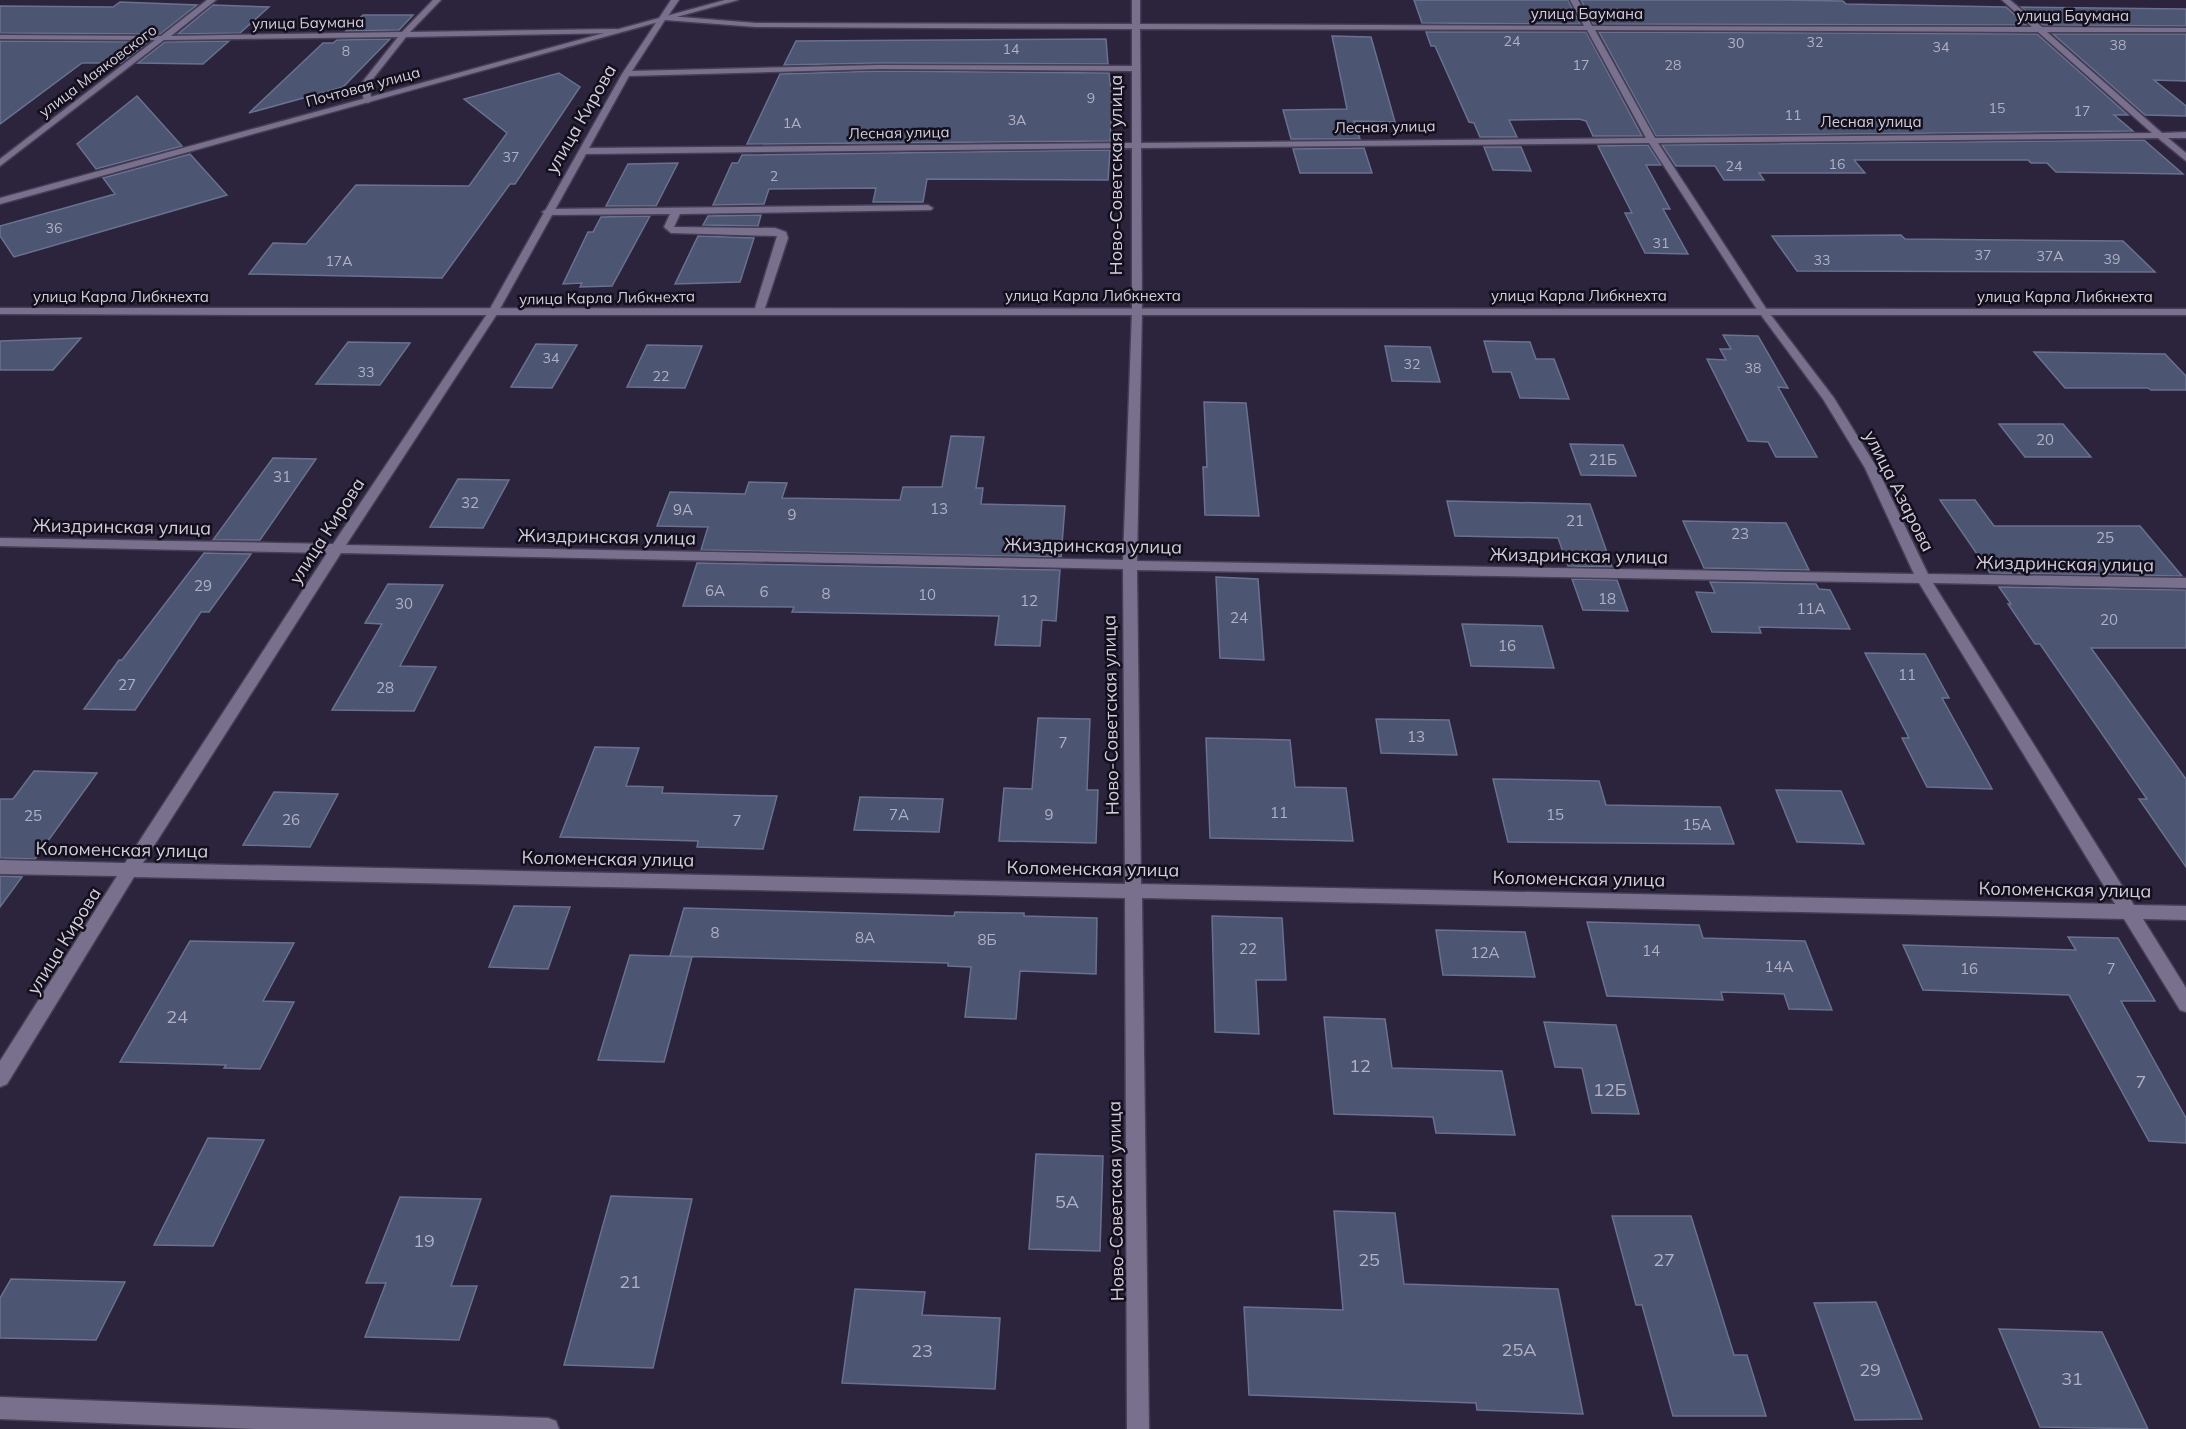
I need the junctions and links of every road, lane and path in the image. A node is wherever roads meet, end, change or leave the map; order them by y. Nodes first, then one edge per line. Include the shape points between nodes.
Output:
1 (212, 0) edge
2 (437, 0) edge
3 (675, 0) edge
4 (734, 0) edge
5 (1136, 0) edge
6 (1574, 0) edge
7 (2006, 0) edge
8 (664, 18) junction
9 (1134, 25) junction
10 (1591, 28) junction
11 (2038, 29) junction
12 (2186, 30) edge
13 (616, 31) junction
14 (403, 35) junction
15 (0, 37) edge
16 (164, 38) junction
17 (1135, 69) junction
18 (626, 74) junction
19 (368, 100) junction
20 (2158, 135) junction
21 (2186, 135) edge
22 (1651, 139) junction
23 (1137, 145) junction
24 (584, 152) junction
25 (2186, 158) edge
26 (0, 163) edge
27 (0, 201) edge
28 (928, 208) dead end
29 (676, 211) junction
30 (547, 212) junction
31 (0, 311) edge
32 (759, 311) junction
33 (1137, 311) junction
34 (1764, 311) junction
35 (2186, 312) edge
36 (492, 314) junction
37 (0, 542) edge
38 (336, 550) junction
39 (1130, 565) junction
40 (1924, 580) junction
41 (2186, 583) edge
42 (0, 867) edge
43 (130, 869) junction
44 (1132, 889) junction
45 (2129, 910) junction
46 (2186, 913) edge
47 (2186, 1004) edge
48 (0, 1078) edge
49 (0, 1408) edge
50 (548, 1429) edge
51 (1138, 1429) edge

1 - 16 street, улица Маяковского
2 - 14 street
3 - 8 street, улица Кирова
4 - 8 street, Почтовая улица
5 - 9 street, Ново-Советская улица
6 - 10 street, улица Азарова
7 - 11 street
8 - 9 street, улица Баумана via 756,25
8 - 13 street, Почтовая улица
8 - 18 street, улица Кирова
9 - 10 street, улица Баумана
9 - 17 street, Ново-Советская улица
10 - 11 street, улица Баумана
10 - 22 street, улица Азарова
11 - 12 street, улица Баумана
11 - 20 street
13 - 14 street, улица Баумана
13 - 19 street, Почтовая улица
14 - 16 street, улица Баумана
14 - 19 street via 364,85
15 - 16 street, улица Баумана
16 - 26 street, улица Маяковского
17 - 18 street via 880,67
17 - 23 street, Ново-Советская улица
18 - 24 street, улица Кирова
19 - 27 street, Почтовая улица
20 - 21 street, Лесная улица
20 - 22 street, Лесная улица
20 - 25 street
22 - 23 street, Лесная улица
22 - 34 street, улица Азарова
23 - 24 street, Лесная улица
23 - 33 street, Ново-Советская улица
24 - 30 street, улица Кирова
28 - 29 street
29 - 30 street
29 - 32 street via 671,230 782,234
30 - 36 street, улица Кирова
31 - 36 street, улица Карла Либкнехта
32 - 33 street, улица Карла Либкнехта
32 - 36 street, улица Карла Либкнехта
33 - 34 street, улица Карла Либкнехта
33 - 39 street, Ново-Советская улица
34 - 35 street, улица Карла Либкнехта
34 - 40 street, улица Азарова via 1828,398 1871,468
36 - 38 street, улица Кирова
37 - 38 street, Жиздринская улица
38 - 39 street, Жиздринская улица
38 - 43 street, улица Кирова
39 - 40 street, Жиздринская улица
39 - 44 street, Ново-Советская улица
40 - 41 street, Жиздринская улица
40 - 45 street, улица Азарова
42 - 43 street, Коломенская улица
43 - 44 street, Коломенская улица
43 - 48 street, улица Кирова
44 - 45 street, Коломенская улица
44 - 51 street, Ново-Советская улица
45 - 46 street, Коломенская улица
45 - 47 street, улица Азарова
49 - 50 street

